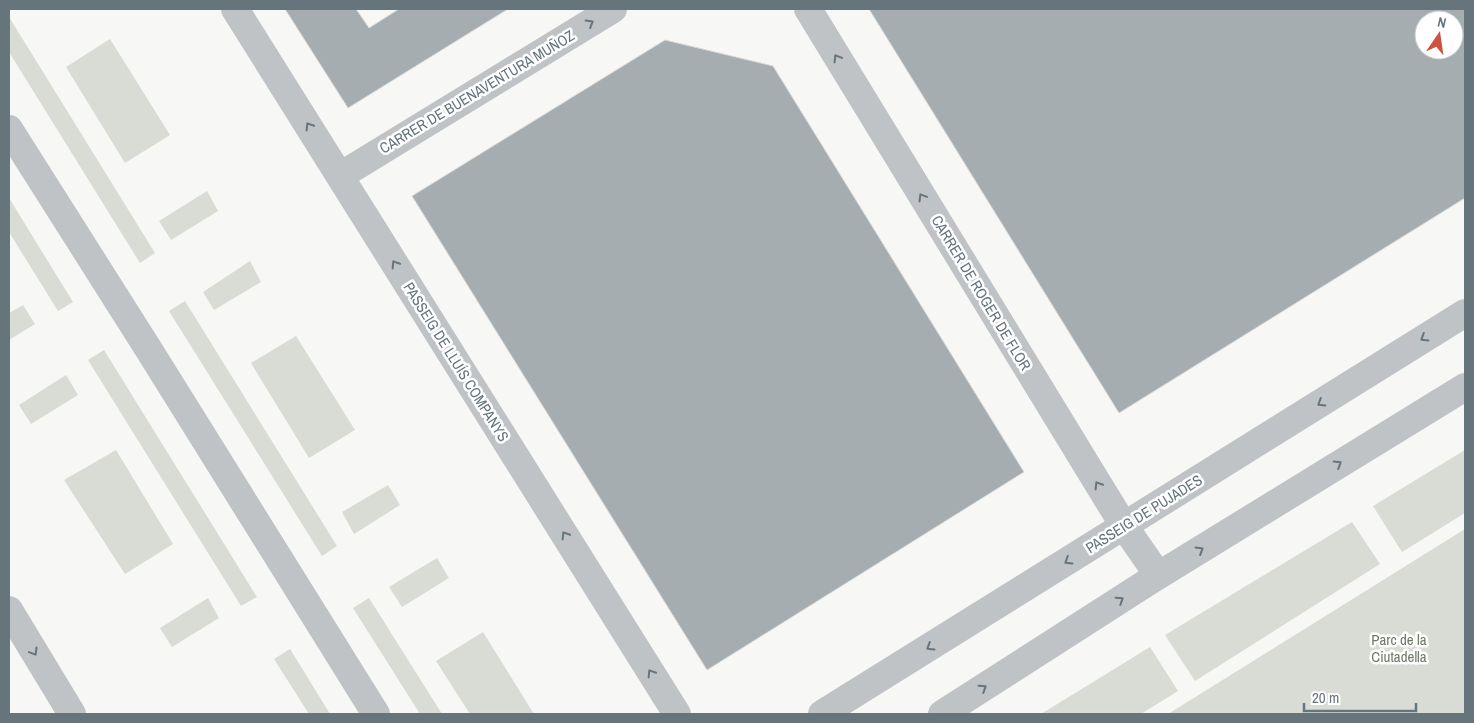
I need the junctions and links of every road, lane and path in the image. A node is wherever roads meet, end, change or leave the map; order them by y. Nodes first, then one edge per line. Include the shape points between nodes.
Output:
1 (235, 9) edge
2 (614, 9) edge
3 (808, 9) edge
4 (9, 129) edge
5 (340, 176) junction
6 (1465, 313) edge
7 (1465, 387) edge
8 (1124, 526) junction
9 (1158, 575) junction
10 (9, 610) edge
11 (72, 714) edge
12 (376, 714) edge
13 (677, 714) edge
14 (822, 714) edge
15 (942, 714) edge

5 -> 1 street, PASSEIG DE LLUÍS COMPANYS
5 -> 2 street, CARRER DE BUENAVENTURA MUÑOZ
8 -> 3 street, CARRER DE ROGER DE FLOR
4 - 12 street
13 -> 5 street, PASSEIG DE LLUÍS COMPANYS
6 -> 8 street, PASSEIG DE PUJADES
9 -> 7 street
8 - 9 street, CARRER DE ROGER DE FLOR
8 -> 14 street, PASSEIG DE PUJADES
15 -> 9 street
10 -> 11 street

